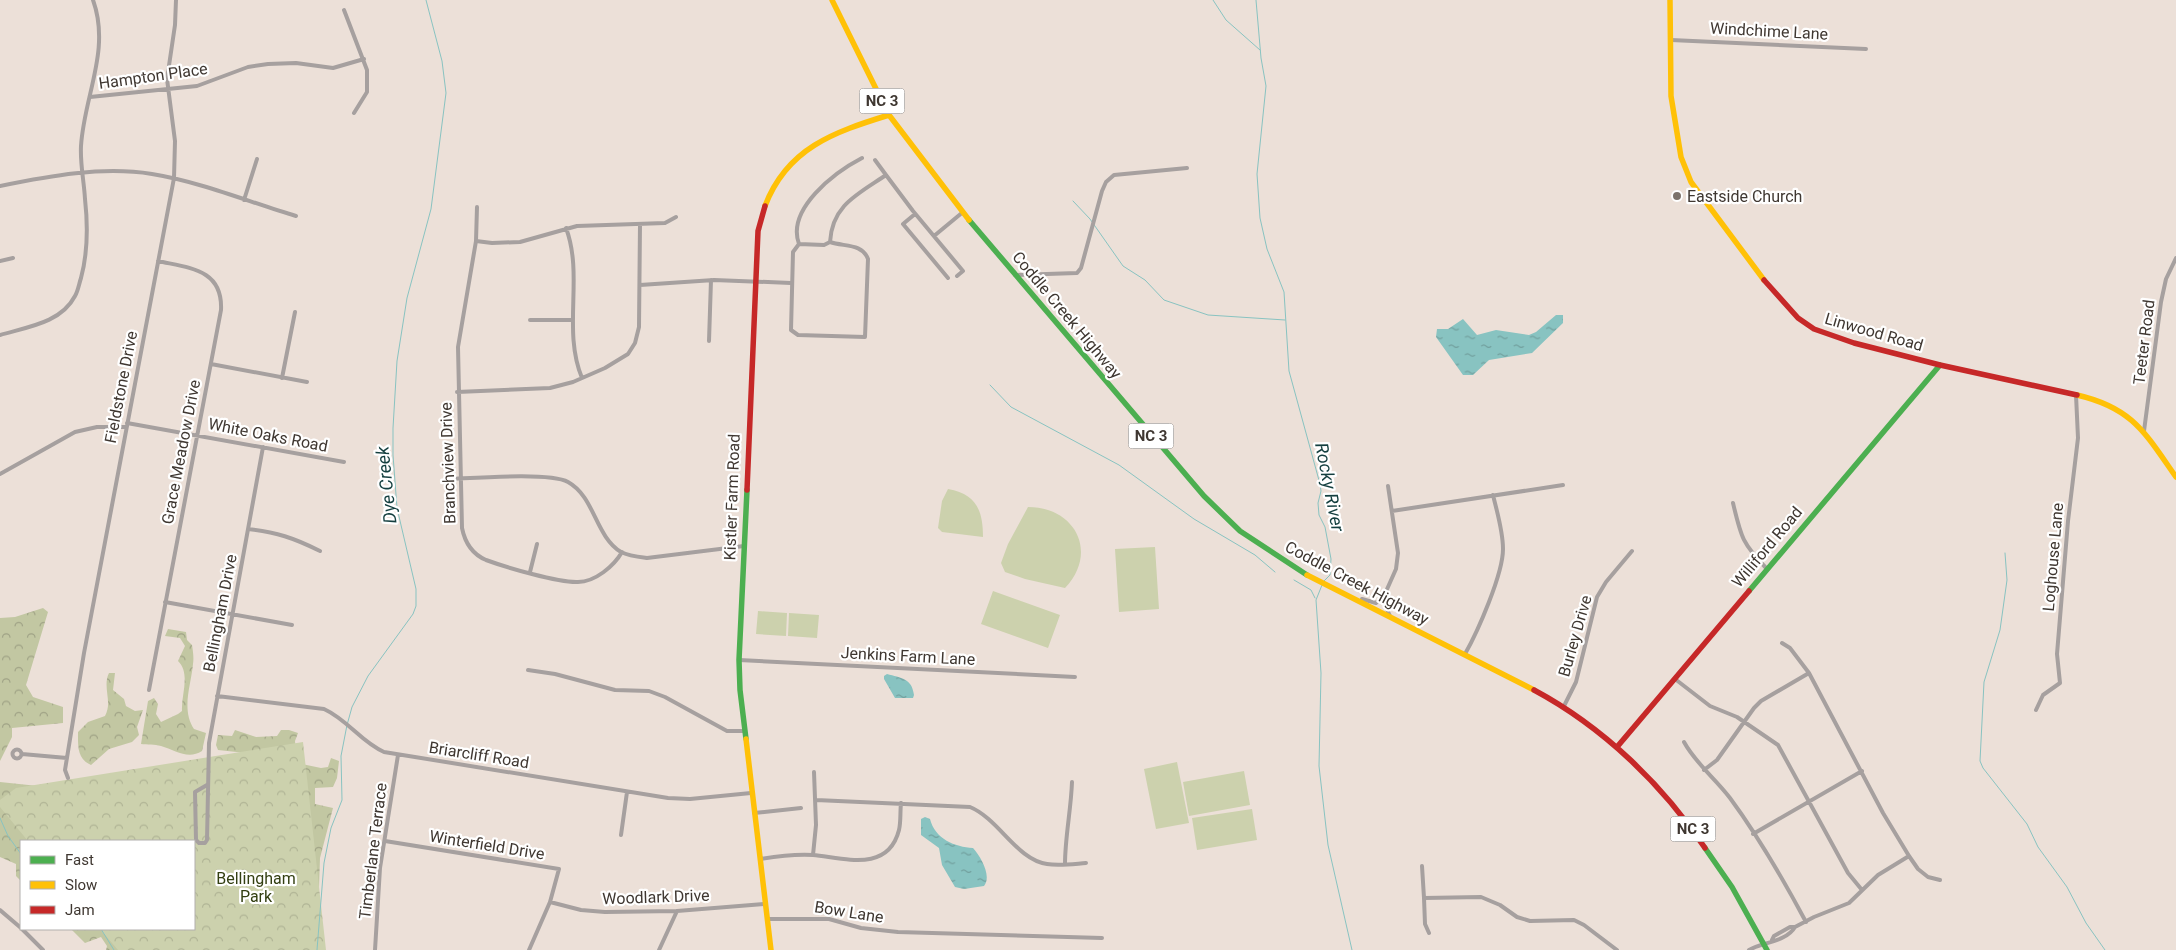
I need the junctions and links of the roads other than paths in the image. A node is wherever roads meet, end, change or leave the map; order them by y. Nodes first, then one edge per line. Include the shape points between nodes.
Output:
1 (93, 0) edge
2 (176, 0) edge
3 (832, 0) edge
4 (1670, 0) edge
5 (344, 10) dead end
6 (1671, 40) junction
7 (1866, 48) dead end
8 (364, 59) junction
9 (168, 89) junction
10 (90, 97) junction
11 (354, 113) dead end
12 (889, 115) junction
13 (862, 158) dead end
14 (257, 159) dead end
15 (875, 160) dead end
16 (1187, 168) dead end
17 (81, 173) junction
18 (886, 175) junction
19 (174, 178) junction
20 (0, 186) edge
21 (244, 200) junction
22 (477, 207) dead end
23 (963, 212) junction
24 (915, 214) junction
25 (296, 216) dead end
26 (676, 217) dead end
27 (640, 224) junction
28 (566, 228) junction
29 (934, 236) junction
30 (476, 241) junction
31 (830, 242) junction
32 (799, 244) junction
33 (13, 258) dead end
34 (2176, 258) edge
35 (0, 261) edge
36 (158, 261) junction
37 (1016, 275) junction
38 (957, 276) dead end
39 (948, 278) dead end
40 (711, 280) junction
41 (755, 282) junction
42 (791, 283) junction
43 (640, 285) junction
44 (294, 312) dead end
45 (530, 320) dead end
46 (573, 320) junction
47 (0, 335) edge
48 (709, 341) dead end
49 (211, 364) junction
50 (1940, 365) junction
51 (282, 378) junction
52 (582, 378) junction
53 (307, 382) dead end
54 (458, 392) junction
55 (2076, 395) junction
56 (127, 425) junction
57 (2144, 432) junction
58 (197, 435) junction
59 (263, 447) junction
60 (344, 462) dead end
61 (0, 474) edge
62 (2176, 477) edge
63 (460, 478) junction
64 (449, 479) dead end
65 (1563, 485) dead end
66 (1388, 486) dead end
67 (1493, 495) junction
68 (1732, 503) dead end
69 (1392, 511) junction
70 (248, 529) junction
71 (537, 544) dead end
72 (744, 546) junction
73 (320, 550) dead end
74 (1632, 551) dead end
75 (622, 552) junction
76 (1767, 569) junction
77 (530, 572) junction
78 (1384, 596) junction
79 (1356, 600) junction
80 (166, 602) junction
81 (232, 614) junction
82 (1391, 618) junction
83 (292, 625) dead end
84 (1782, 643) dead end
85 (1465, 654) junction
86 (739, 660) junction
87 (528, 670) dead end
88 (1809, 673) junction
89 (1075, 677) dead end
90 (1675, 679) junction
91 (149, 690) dead end
92 (217, 696) junction
93 (1564, 706) junction
94 (2036, 710) dead end
95 (1744, 722) junction
96 (745, 731) junction
97 (1684, 742) dead end
98 (1616, 747) junction
99 (22, 754) dead end
100 (398, 754) junction
101 (67, 758) junction
102 (1704, 770) junction
103 (1862, 771) junction
104 (814, 772) dead end
105 (68, 778) dead end
106 (1072, 782) dead end
107 (207, 785) junction
108 (627, 792) junction
109 (751, 793) junction
110 (816, 800) junction
111 (1809, 800) junction
112 (901, 804) junction
113 (801, 808) dead end
114 (754, 813) junction
115 (1753, 834) junction
116 (620, 835) dead end
117 (385, 842) junction
118 (813, 855) junction
119 (1909, 856) junction
120 (760, 859) junction
121 (1086, 863) dead end
122 (1065, 864) junction
123 (1422, 866) dead end
124 (1940, 880) dead end
125 (1862, 890) junction
126 (1424, 898) junction
127 (550, 902) junction
128 (764, 904) junction
129 (0, 910) edge
130 (677, 911) junction
131 (767, 919) junction
132 (1806, 922) junction
133 (20, 926) edge
134 (24, 930) edge
135 (1429, 933) dead end
136 (1102, 938) dead end
137 (1761, 947) edge
138 (43, 950) edge
139 (375, 950) edge
140 (529, 950) edge
141 (659, 950) edge
142 (771, 950) edge
143 (1616, 950) edge
144 (1749, 950) edge
145 (1767, 950) edge

1 - 10 street via 99,25 99,54
2 - 9 street, Fieldstone Drive
3 - 12 street, Coddle Creek Highway / NC 3
4 - 6 street, Linwood Road
5 - 8 street
6 - 7 street, Windchime Lane
6 - 50 street, Linwood Road via 1671,96 1681,157 1691,182 1773,292 1798,318 1814,329
8 - 9 street, Hampton Place via 332,68 296,63 268,64 197,86
8 - 11 street via 368,75 367,92
9 - 10 street, Hampton Place
9 - 19 street, Fieldstone Drive via 175,141
10 - 17 street via 83,129
12 - 23 street, Coddle Creek Highway / NC 3
12 - 41 street, Kistler Farm Road via 827,136 804,151 781,175 770,193 758,231
13 - 32 street via 826,181 816,192 796,231
14 - 21 street
15 - 18 street
16 - 37 street via 1114,175 1102,191 1077,273
17 - 19 street via 150,174
17 - 20 street
17 - 47 street via 87,212 87,248 76,295 55,318
18 - 24 street
18 - 31 street via 839,211 831,228
19 - 21 street
19 - 36 street, Fieldstone Drive
21 - 25 street
22 - 30 street, Branchview Drive
23 - 29 street
23 - 37 street, Coddle Creek Highway / NC 3
24 - 29 street
24 - 39 street via 903,224
26 - 27 street via 665,223
27 - 28 street
27 - 43 street
28 - 30 street via 520,242
28 - 46 street via 574,260
29 - 38 street via 963,271
30 - 54 street, Branchview Drive via 458,348
31 - 32 street via 824,245
31 - 42 street via 859,248 868,259 865,337 794,334 790,326
32 - 42 street via 793,252
33 - 35 street
34 - 57 street, Teeter Road via 2163,294
36 - 49 street, Grace Meadow Drive via 205,273 219,289 221,310
36 - 56 street, Fieldstone Drive
37 - 79 street, Coddle Creek Highway / NC 3 via 1204,496 1240,531 1296,569
40 - 41 street
40 - 43 street
40 - 48 street
41 - 42 street
41 - 72 street, Kistler Farm Road
43 - 52 street via 639,327 635,344 628,354
44 - 51 street
45 - 46 street
46 - 52 street via 574,356
49 - 51 street
49 - 58 street, Grace Meadow Drive
50 - 55 street, Linwood Road
50 - 76 street, Williford Road
51 - 53 street
52 - 54 street via 550,388
54 - 63 street, Branchview Drive
55 - 57 street, Linwood Road via 2114,405 2126,412
55 - 94 street, Loghouse Lane via 2078,438 2057,654 2060,683 2043,695
56 - 58 street, White Oaks Road
56 - 61 street, White Oaks Road via 75,432
56 - 101 street, Fieldstone Drive
57 - 62 street, Linwood Road
58 - 59 street, White Oaks Road
58 - 80 street, Grace Meadow Drive
59 - 60 street, White Oaks Road
59 - 70 street, Bellingham Drive
63 - 64 street
63 - 75 street via 553,477 566,481 584,496 610,542
63 - 77 street, Branchview Drive via 462,528 469,547 486,560
65 - 67 street
66 - 69 street
67 - 69 street
67 - 85 street via 1503,548 1501,563 1476,635
68 - 76 street via 1741,537
69 - 78 street via 1398,561
70 - 73 street via 292,537
70 - 81 street, Bellingham Drive
71 - 77 street
72 - 75 street via 648,558
72 - 86 street, Kistler Farm Road
74 - 93 street, Burley Drive via 1597,597 1576,682
75 - 77 street, Branchview Drive via 618,560 587,581 562,580
76 - 90 street, Williford Road
78 - 79 street via 1376,603
78 - 82 street
79 - 82 street, Coddle Creek Highway / NC 3
80 - 81 street
80 - 91 street, Grace Meadow Drive
81 - 83 street
81 - 92 street, Bellingham Drive
82 - 85 street, Coddle Creek Highway / NC 3
84 - 88 street via 1798,656
85 - 93 street, Coddle Creek Highway / NC 3
86 - 89 street, Jenkins Farm Lane
86 - 96 street, Kistler Farm Road
87 - 96 street via 615,690 649,691 727,731
88 - 95 street via 1761,700
88 - 103 street
90 - 95 street via 1710,706
90 - 98 street, Williford Road
92 - 100 street, Briarcliff Road via 324,709 339,716 371,746
92 - 107 street, Bellingham Drive via 208,743
93 - 98 street, Coddle Creek Highway / NC 3
95 - 102 street via 1717,760
95 - 111 street via 1778,745
96 - 109 street, Kistler Farm Road
97 - 102 street
98 - 137 street, Coddle Creek Highway / NC 3 via 1689,824 1714,857
99 - 101 street
100 - 108 street, Briarcliff Road
100 - 117 street, Timberlane Terrace
101 - 105 street, Fieldstone Drive via 65,770
102 - 115 street via 1729,798
103 - 111 street
103 - 119 street
104 - 110 street
106 - 122 street
107 - 107 street, Bellingham Drive via 195,792 196,840 200,843 207,840
108 - 109 street, Briarcliff Road via 690,799
108 - 116 street
109 - 114 street, Kistler Farm Road
110 - 112 street
110 - 118 street
111 - 115 street
111 - 125 street via 1848,873
112 - 118 street via 899,830 880,856 862,861
112 - 122 street via 970,807 989,819 1029,857 1046,864
113 - 114 street
114 - 120 street, Kistler Farm Road
115 - 132 street
117 - 127 street, Winterfield Drive via 559,869
117 - 139 street, Timberlane Terrace via 376,910
118 - 120 street
119 - 124 street via 1928,877
119 - 125 street via 1887,868
120 - 128 street, Kistler Farm Road
121 - 122 street
123 - 126 street
125 - 132 street via 1849,903
126 - 135 street via 1425,924
126 - 143 street via 1480,897 1530,921 1574,920 1584,924
127 - 130 street, Woodlark Drive via 605,912
127 - 140 street, Winterfield Drive
128 - 130 street, Woodlark Drive
128 - 131 street, Kistler Farm Road
129 - 133 street
130 - 141 street
131 - 136 street, Bow Lane via 829,919 861,928 898,932
131 - 142 street, Kistler Farm Road
132 - 137 street
134 - 138 street
137 - 144 street
137 - 145 street, Coddle Creek Highway / NC 3

